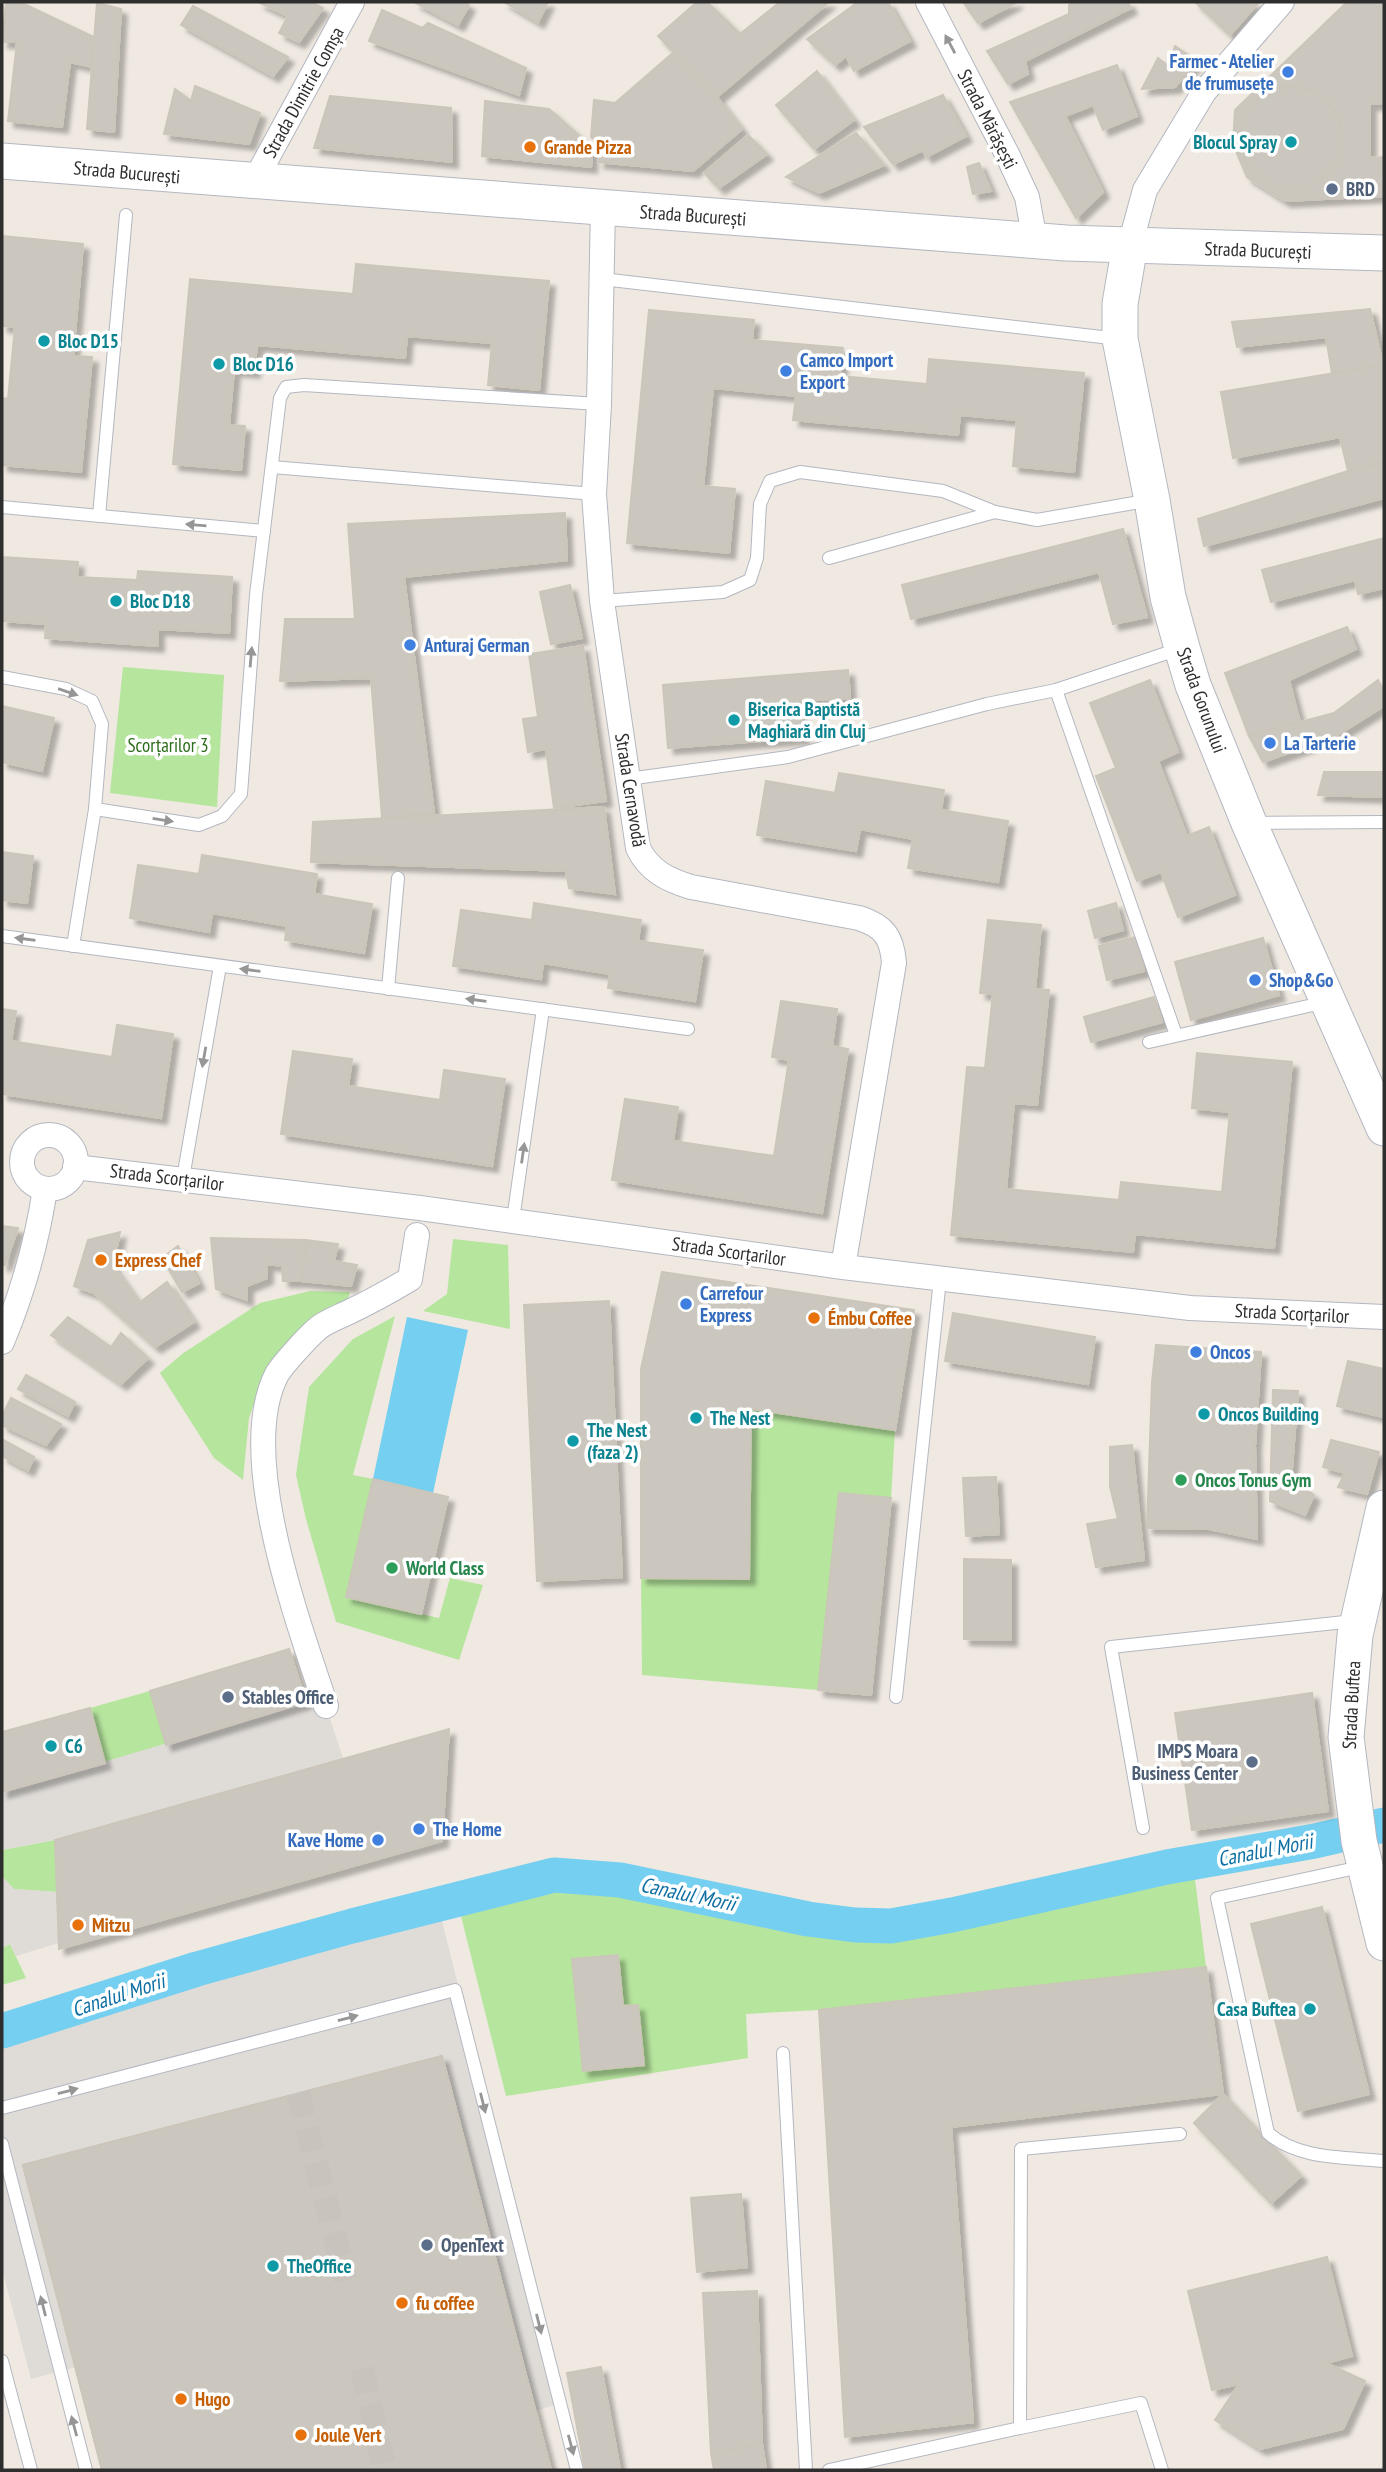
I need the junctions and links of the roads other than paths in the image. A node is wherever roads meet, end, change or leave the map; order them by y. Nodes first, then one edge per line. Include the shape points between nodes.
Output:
1 (352, 2) edge
2 (928, 2) edge
3 (1282, 2) edge
4 (2, 161) edge
5 (254, 182) junction
6 (603, 208) junction
7 (126, 215) dead end
8 (1035, 241) junction
9 (1130, 246) junction
10 (1368, 252) edge
11 (602, 279) junction
12 (1120, 339) junction
13 (599, 404) junction
14 (272, 467) junction
15 (594, 494) junction
16 (1152, 500) junction
17 (2, 507) edge
18 (995, 512) junction
19 (99, 516) junction
20 (264, 531) junction
21 (829, 558) dead end
22 (602, 601) junction
23 (1182, 648) junction
24 (2, 677) edge
25 (1056, 690) junction
26 (628, 779) junction
27 (95, 809) junction
28 (1384, 822) edge
29 (1249, 823) junction
30 (398, 878) dead end
31 (2, 936) edge
32 (73, 946) junction
33 (220, 966) junction
34 (388, 989) junction
35 (1329, 1001) junction
36 (543, 1009) junction
37 (688, 1029) dead end
38 (1176, 1035) junction
39 (1149, 1042) dead end
40 (1384, 1128) edge
41 (12, 1159) edge
42 (75, 1167) junction
43 (183, 1178) junction
44 (45, 1189) junction
45 (513, 1220) junction
46 (417, 1235) dead end
47 (843, 1267) junction
48 (940, 1279) junction
49 (1384, 1317) edge
50 (2, 1342) edge
51 (1384, 1507) edge
52 (1358, 1620) junction
53 (896, 1697) dead end
54 (326, 1706) dead end
55 (1143, 1828) dead end
56 (1365, 1866) junction
57 (1384, 1943) edge
58 (783, 2053) dead end
59 (2, 2108) edge
60 (1180, 2134) dead end
61 (2, 2144) edge
62 (1384, 2161) edge
63 (2, 2361) edge
64 (1020, 2428) junction
65 (31, 2470) edge
66 (86, 2470) edge
67 (578, 2470) edge
68 (806, 2470) edge
69 (829, 2470) edge
70 (1162, 2470) edge

1 - 5 street, Strada Dimitrie Comșa
8 -> 2 street, Strada Mărășești via 1027,197
3 - 9 street via 1204,92 1146,190
4 - 5 street, Strada București
5 - 6 street, Strada București
6 - 8 street, Strada București
6 - 11 street, Strada Cernavodă
7 - 19 lane
8 - 9 street, Strada București
9 - 10 street, Strada București
9 - 12 street, Strada Gorunului via 1120,303
11 - 12 lane
11 - 13 street, Strada Cernavodă
12 - 16 street, Strada Gorunului
13 - 14 lane via 286,387 280,398
13 - 15 street, Strada Cernavodă
14 - 15 lane
14 - 20 lane
15 - 22 street, Strada Cernavodă
16 - 18 lane via 1037,520
16 - 23 street, Strada Gorunului via 1168,597
17 - 19 lane
18 - 21 lane
18 - 22 lane via 943,491 800,472 770,481 760,504 757,558 750,580 723,592
20 -> 19 lane
27 -> 20 lane via 199,825 222,817 241,794
22 - 26 street, Strada Cernavodă
23 - 25 lane
23 - 29 street, Strada Gorunului
24 -> 27 lane via 66,690 92,701 102,724
25 - 26 lane via 788,757
25 - 38 lane
26 - 47 street, Strada Cernavodă via 638,848 661,875 691,887 859,918 886,933 892,946 894,963
27 - 32 lane
28 - 29 lane
29 - 35 street, Strada Gorunului
30 - 34 lane
32 -> 31 lane
32 - 33 lane
34 -> 33 lane
33 -> 43 lane
36 -> 34 lane
35 - 38 lane
35 - 40 street, Strada Gorunului
36 - 37 lane
45 -> 36 lane
38 - 39 lane
41 - 42 street via 36,1139 52,1136 68,1143
41 - 44 street via 31,1182
42 - 43 street, Strada Scorțarilor
42 - 44 street via 68,1181
43 - 45 street, Strada Scorțarilor
44 - 50 street via 27,1272
45 - 47 street, Strada Scorțarilor
46 - 54 street via 410,1279 317,1328 278,1374 263,1419 264,1478 282,1563
47 - 48 street, Strada Scorțarilor
48 - 49 street, Strada Scorțarilor via 1190,1308
48 - 53 lane
51 - 52 street, Strada Buftea
52 - 55 lane via 1111,1647
52 - 56 street, Strada Buftea via 1346,1737
56 - 57 street, Strada Buftea
56 - 62 lane via 1217,1898 1268,2133 1279,2143 1308,2153
58 - 68 lane
59 -> 67 lane via 455,1990
60 - 64 lane via 1021,2149
66 -> 61 lane
63 - 65 lane
64 - 69 lane
64 - 70 lane via 1141,2403

